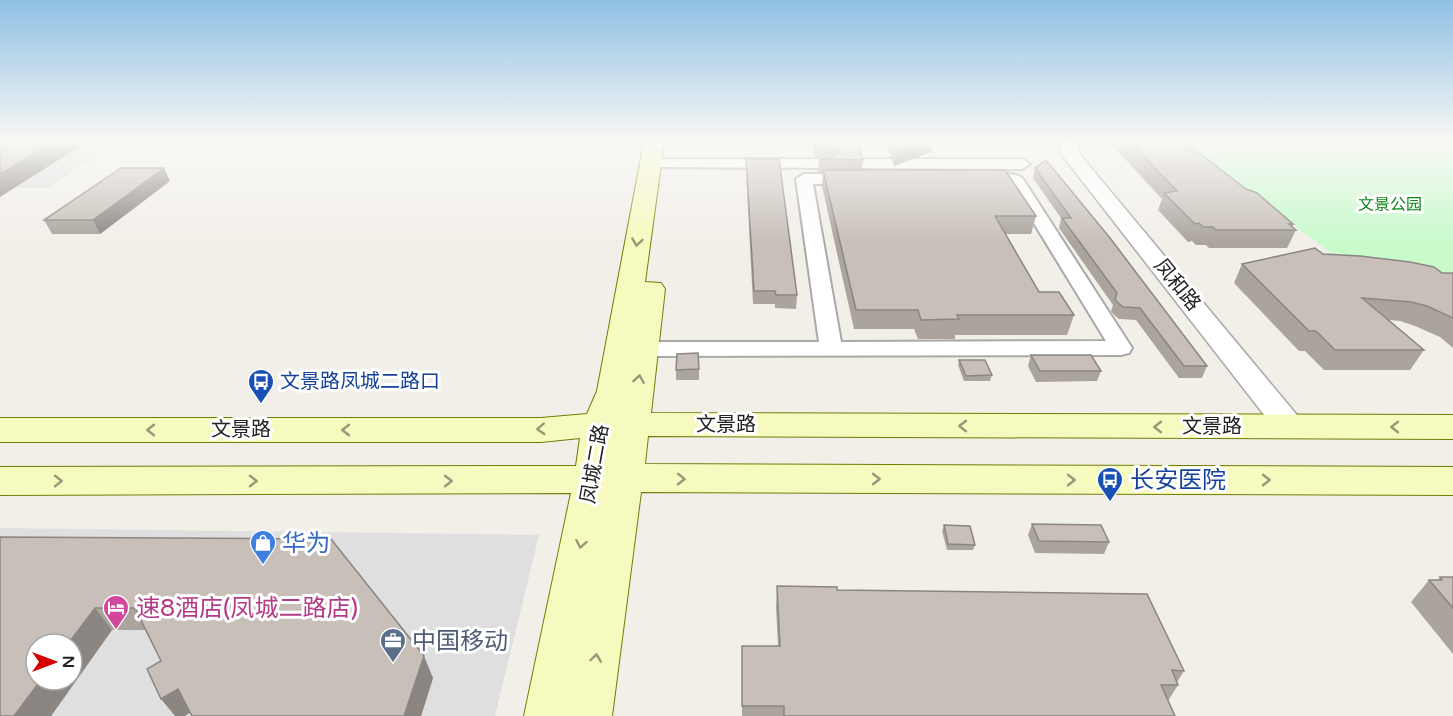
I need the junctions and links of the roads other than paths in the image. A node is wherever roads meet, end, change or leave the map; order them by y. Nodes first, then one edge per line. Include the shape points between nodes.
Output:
1 (656, 175) edge
2 (658, 175) edge
3 (1088, 175) edge
4 (831, 348) junction
5 (643, 349) junction
6 (616, 424) junction
7 (1290, 427) junction
8 (1453, 427) edge
9 (0, 430) edge
10 (608, 479) junction
11 (0, 481) edge
12 (1453, 481) edge
13 (549, 716) edge
14 (587, 716) edge

1 -> 6 main road, 凤城二路 via 614,390
2 - 5 main road, 凤城二路
3 - 7 street, 凤和路
4 - 4 street via 1075,348 1121,348 1015,179 804,179
4 - 5 street
6 -> 5 main road, 凤城二路
7 -> 6 main road, 文景路
6 -> 9 main road, 文景路 via 541,430
6 - 10 main road, 凤城二路
8 -> 7 main road, 文景路
11 -> 10 main road
10 -> 12 main road
10 -> 13 main road, 凤城二路
14 -> 10 main road, 凤城二路

